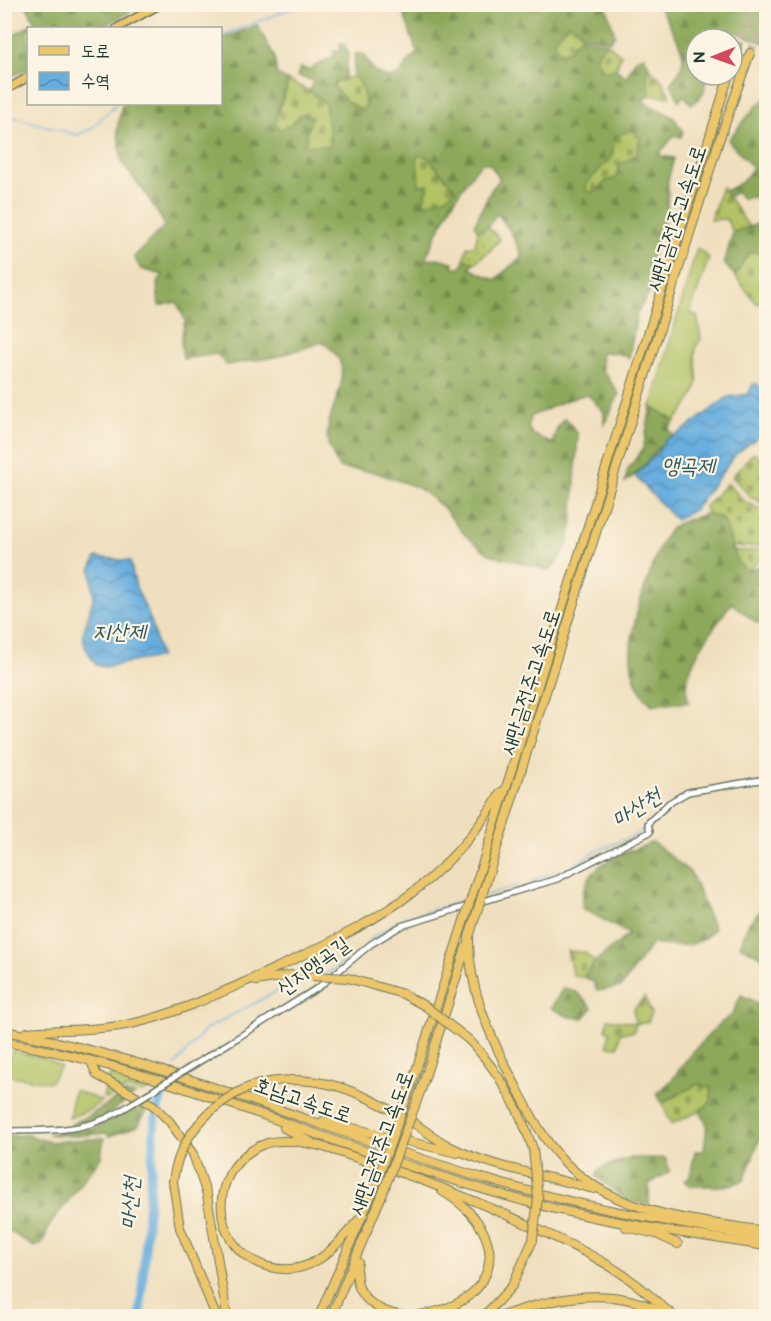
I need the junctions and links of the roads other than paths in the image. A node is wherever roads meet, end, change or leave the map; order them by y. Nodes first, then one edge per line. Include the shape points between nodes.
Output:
1 (161, 4) edge
2 (119, 27) edge
3 (750, 53) tunnel mouth
4 (27, 78) edge
5 (725, 87) edge
6 (4, 91) edge
7 (766, 779) edge
8 (508, 781) junction
9 (469, 937) junction
10 (234, 987) junction
11 (4, 1031) edge
12 (16, 1033) junction
13 (4, 1042) edge
14 (91, 1062) junction
15 (279, 1111) junction
16 (258, 1114) junction
17 (4, 1131) edge
18 (318, 1145) junction
19 (482, 1159) junction
20 (423, 1179) junction
21 (607, 1193) junction
22 (558, 1210) junction
23 (364, 1214) junction
24 (766, 1231) edge
25 (766, 1239) edge
26 (363, 1240) junction
27 (678, 1244) dead end
28 (766, 1246) edge
29 (216, 1317) edge
30 (227, 1317) edge
31 (319, 1317) edge
32 (331, 1317) edge
33 (408, 1317) edge
34 (484, 1317) edge
35 (502, 1317) edge
36 (668, 1317) edge
37 (674, 1317) edge

1 - 2 main road
3 - 9 highway, 새만금전주고속도로, bridge
4 - 6 main road
5 - 8 highway, 새만금전주고속도로
7 - 17 street, 신지앵곡길, bridge via 688,792 648,823 650,832 557,879 400,926 371,944 319,987 97,1123 73,1130
8 - 10 highway via 474,834 421,888 345,935
8 - 23 highway, 새만금전주고속도로, bridge via 412,1083
9 - 21 highway via 468,963 478,1001 523,1099 560,1157
9 - 26 highway, 새만금전주고속도로, bridge via 422,1087
10 - 12 highway via 138,1022 92,1030
10 - 34 highway, bridge via 292,975 348,978 403,994 426,1006 484,1056 519,1109 532,1149 538,1191 533,1240 512,1286
11 - 12 highway, 호남고속도로
12 - 15 highway, 호남고속도로 via 111,1055
13 - 14 highway, 호남고속도로
14 - 16 highway, 호남고속도로
14 - 30 highway via 97,1075 153,1105 193,1154 211,1216
15 - 19 highway
15 - 25 highway, 호남고속도로 via 524,1190
16 - 18 highway
16 - 22 highway, 호남고속도로 via 424,1171
18 - 20 highway
18 - 23 highway via 296,1141 269,1143 250,1151 238,1162 221,1198 224,1223 233,1243 245,1256 261,1264 281,1269 304,1267 337,1246
19 - 21 highway
19 - 29 highway, bridge via 449,1146 389,1108 344,1086 304,1079 252,1086 216,1108 195,1128 180,1152 173,1182 180,1228
20 - 33 highway via 471,1215 486,1240 489,1267 487,1276 468,1298 440,1312
20 - 37 highway via 595,1257 636,1284
21 - 24 highway via 673,1216
22 - 27 highway via 656,1234
22 - 28 highway, 호남고속도로
23 - 31 highway, 새만금전주고속도로
26 - 32 highway, 새만금전주고속도로
26 - 33 highway via 356,1271 361,1294 377,1309
35 - 36 highway via 556,1300 612,1297 641,1302

